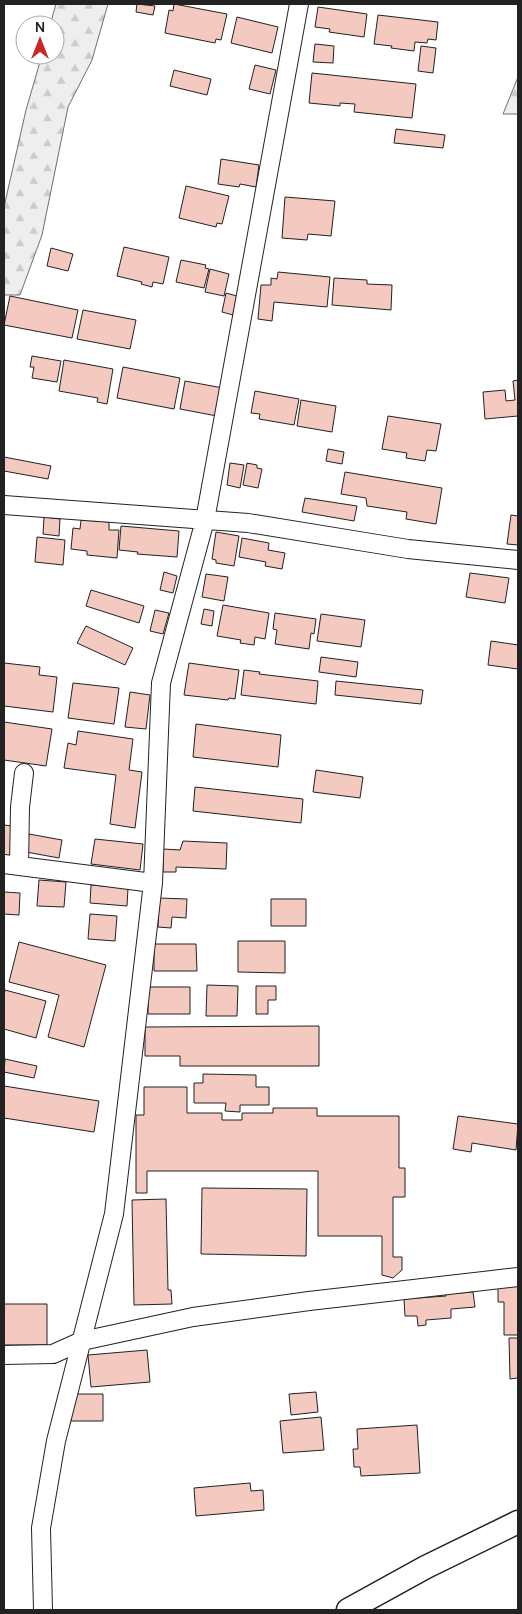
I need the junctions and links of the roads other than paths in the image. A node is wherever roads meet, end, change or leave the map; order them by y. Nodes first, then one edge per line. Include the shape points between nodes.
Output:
1 (299, 4) edge
2 (4, 505) edge
3 (205, 520) junction
4 (518, 560) edge
5 (24, 773) dead end
6 (11, 865) edge
7 (153, 883) junction
8 (518, 1277) edge
9 (82, 1341) junction
10 (4, 1355) edge
11 (518, 1522) edge
12 (43, 1610) edge
13 (348, 1610) edge

1 - 3 street
2 - 3 street
3 - 4 street
3 - 7 street via 161,683
5 - 6 street
6 - 7 street
7 - 9 street via 114,1214
8 - 9 street via 193,1317
9 - 10 street via 53,1354
9 - 12 street via 56,1441 41,1528
11 - 13 street via 426,1566

